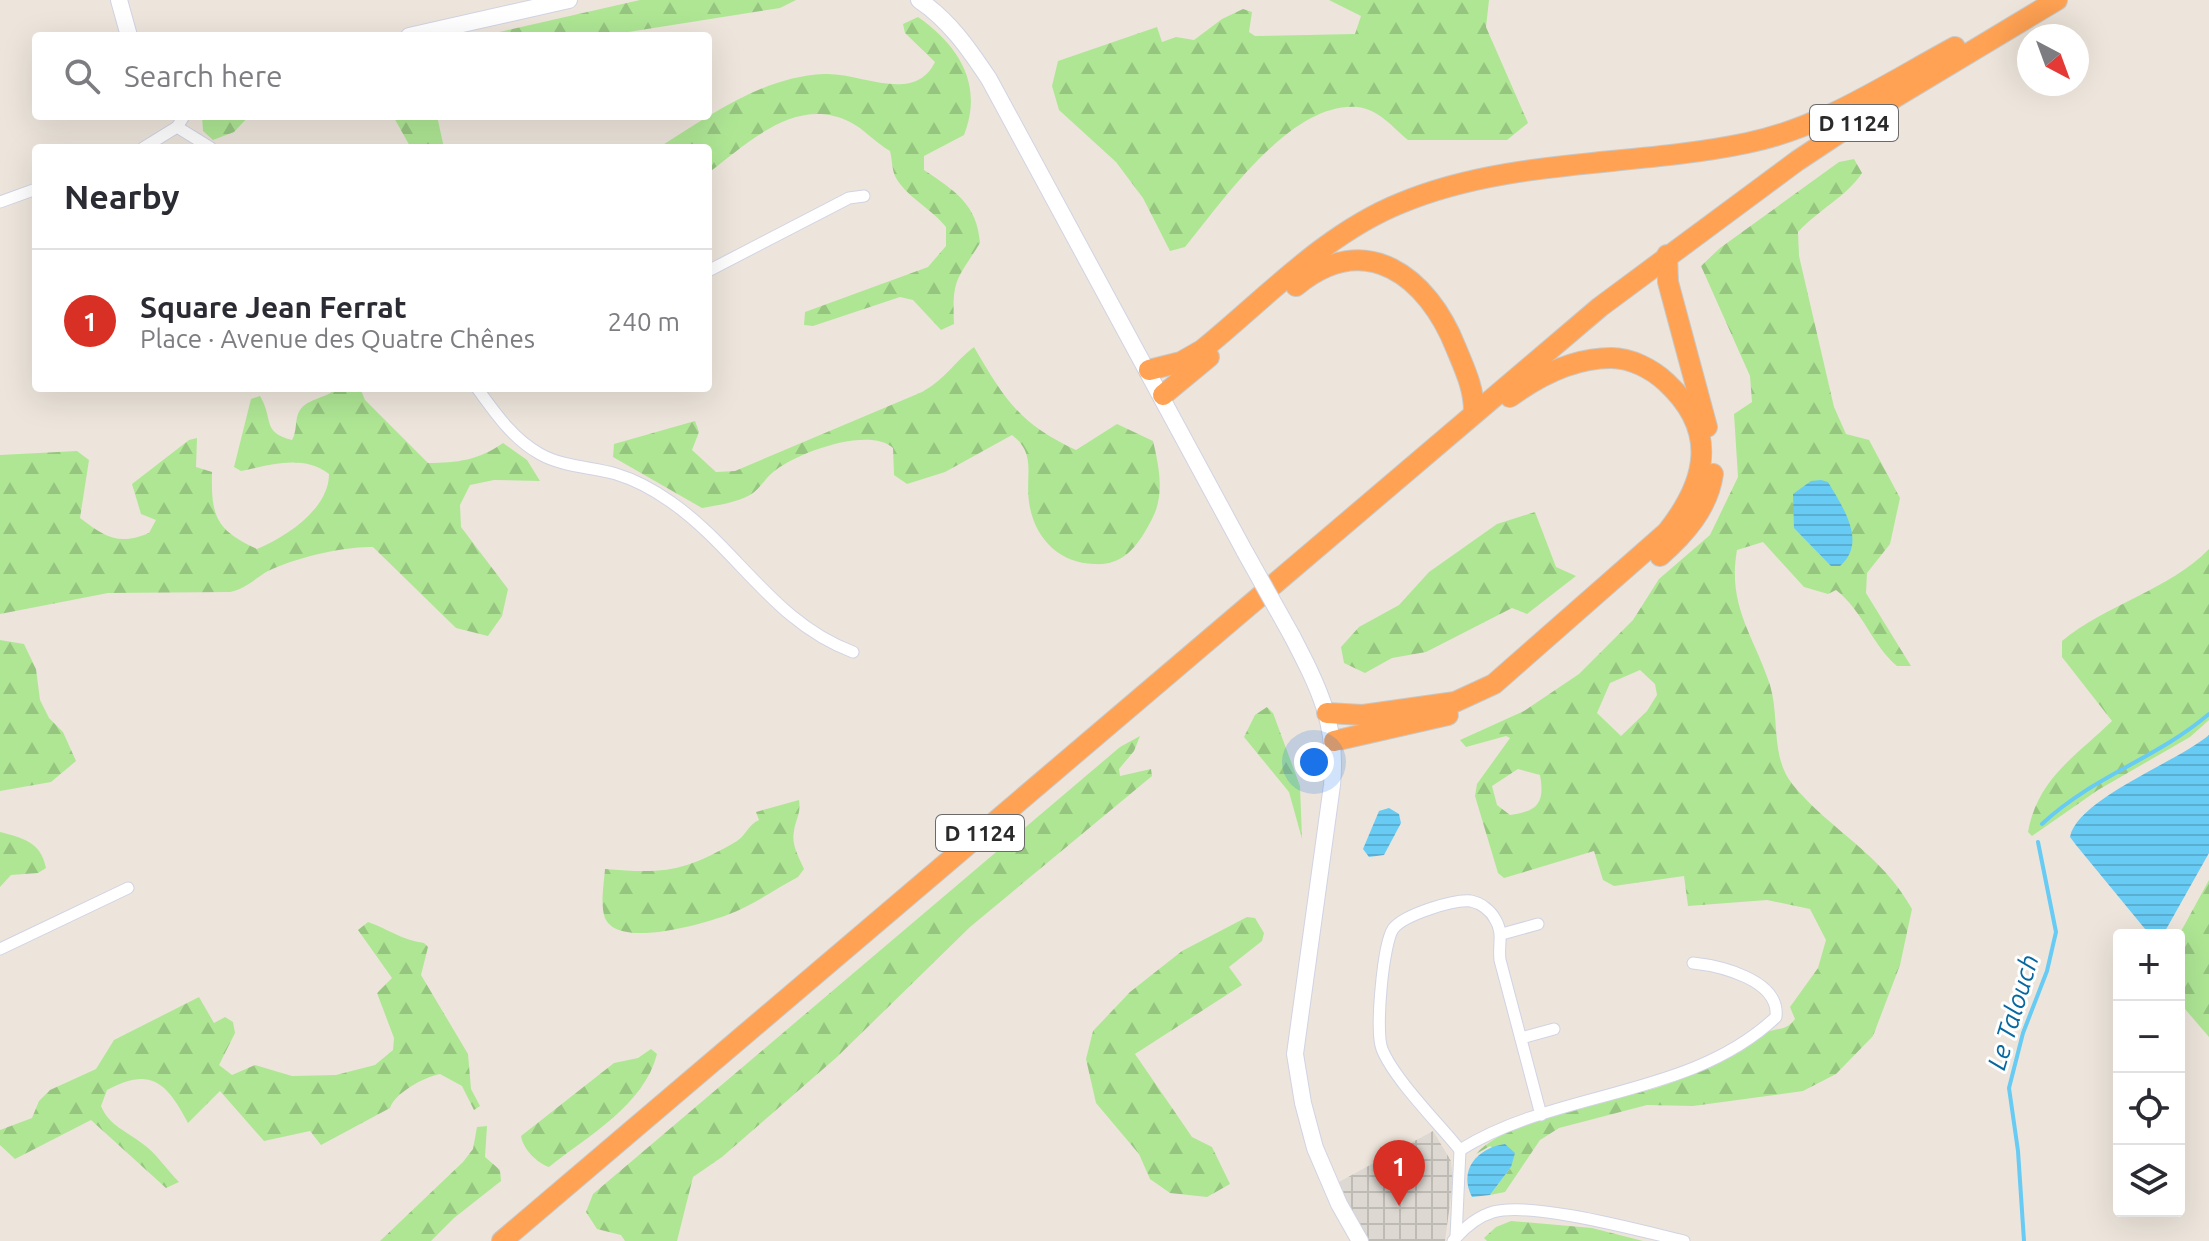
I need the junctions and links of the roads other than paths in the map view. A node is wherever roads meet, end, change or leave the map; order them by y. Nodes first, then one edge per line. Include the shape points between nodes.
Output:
1 (119, 0) edge
2 (569, 0) edge
3 (919, 0) edge
4 (2053, 2) edge
5 (128, 32) edge
6 (427, 32) edge
7 (181, 120) edge
8 (177, 127) junction
9 (149, 144) edge
10 (205, 144) edge
11 (32, 190) edge
12 (864, 196) dead end
13 (0, 202) edge
14 (1667, 255) junction
15 (712, 269) edge
16 (1149, 370) junction
17 (480, 392) edge
18 (1163, 395) junction
19 (1466, 419) junction
20 (853, 652) dead end
21 (1327, 713) junction
22 (1334, 741) junction
23 (128, 888) dead end
24 (1538, 924) dead end
25 (1502, 934) junction
26 (0, 949) edge
27 (1693, 963) dead end
28 (1554, 1029) dead end
29 (1521, 1038) junction
30 (1541, 1115) junction
31 (1460, 1150) junction
32 (1454, 1239) edge
33 (502, 1241) edge
34 (1360, 1241) edge
35 (1684, 1241) edge

1 - 5 street
2 - 6 street
3 - 16 street via 967,46 989,79
4 - 14 highway, D 1124 via 1874,110
4 - 16 highway via 2019,11 1830,115 1791,131 1713,149 1481,178 1398,204 1327,245 1202,350
7 - 8 street
8 - 9 street
8 - 10 street
11 - 13 street
12 - 15 street via 849,198
14 - 19 highway, D 1124
14 - 22 highway via 1668,282 1712,448 1713,478 1704,504 1683,535 1512,686 1485,702
16 - 18 street
17 - 20 street via 526,445 542,455 616,474 655,491 690,517 789,617
18 - 19 highway via 1302,281 1321,269 1359,260 1408,277 1432,300 1473,389
18 - 21 street, bridge via 1292,636
19 - 21 highway via 1482,419 1533,380 1574,362 1614,357 1652,369 1682,396 1703,444 1700,476 1687,507 1667,532 1494,684 1455,702 1363,715
19 - 33 highway, D 1124
21 - 22 street
22 - 34 street via 1295,1054 1315,1148
23 - 26 street
24 - 25 street
25 - 29 street via 1500,960
25 - 31 street via 1489,911 1470,901 1410,915 1389,937 1379,1026 1383,1050
27 - 30 street via 1719,965 1748,978 1771,998 1776,1017 1707,1062
28 - 29 street
29 - 30 street
30 - 31 street via 1497,1129
31 - 32 street
32 - 35 street via 1480,1217 1510,1210 1593,1220

